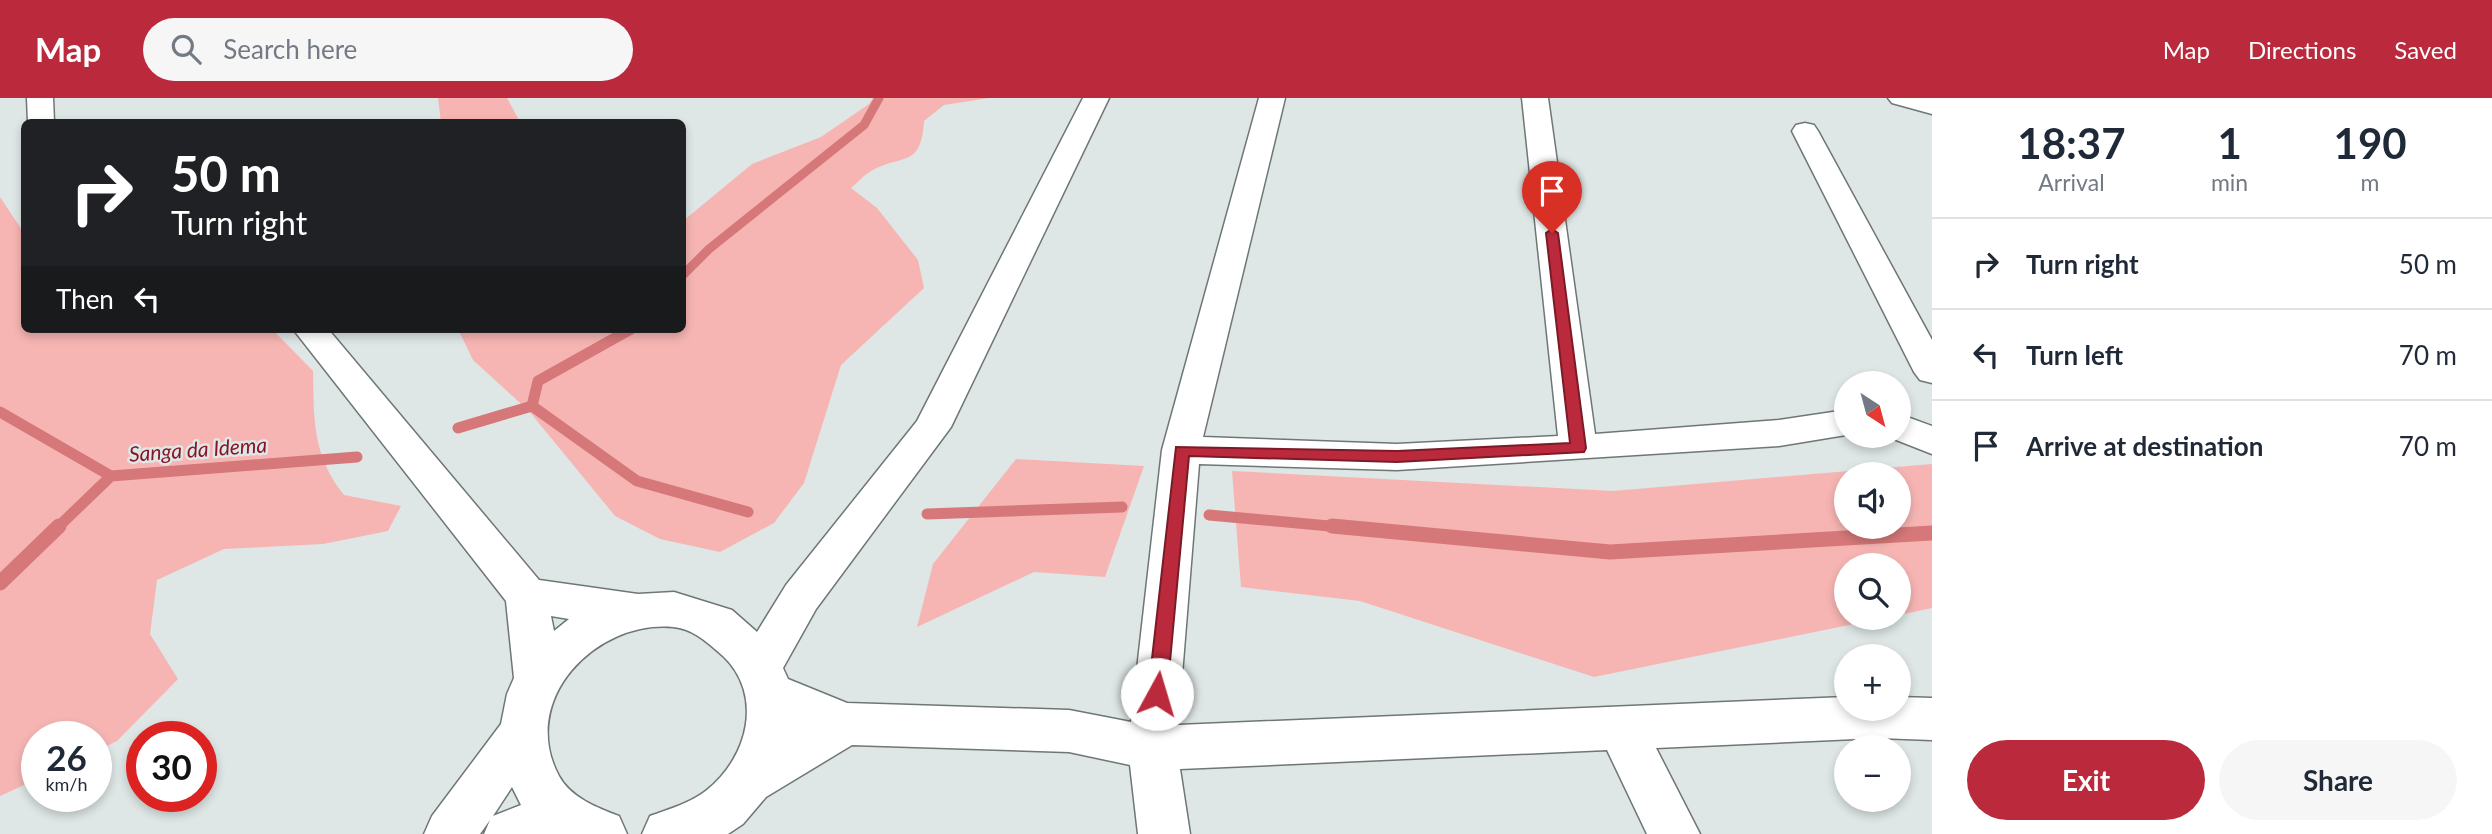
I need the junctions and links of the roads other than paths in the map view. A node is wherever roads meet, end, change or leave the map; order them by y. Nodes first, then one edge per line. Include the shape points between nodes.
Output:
1 (40, 98) edge
2 (1096, 98) edge
3 (1272, 98) edge
4 (1535, 98) edge
5 (1901, 98) edge
6 (1932, 106) edge
7 (41, 119) edge
8 (1805, 131) dead end
9 (313, 333) edge
10 (1932, 372) edge
11 (1932, 411) edge
12 (1911, 414) edge
13 (1834, 425) edge
14 (1911, 432) edge
15 (1932, 441) edge
16 (1578, 448) junction
17 (1181, 450) junction
18 (527, 596) junction
19 (801, 597) junction
20 (637, 610) junction
21 (722, 626) junction
22 (537, 678) junction
23 (765, 679) junction
24 (1932, 719) edge
25 (846, 724) junction
26 (1621, 728) junction
27 (521, 735) junction
28 (1152, 748) junction
29 (748, 781) junction
30 (581, 825) edge
31 (450, 834) edge
32 (510, 834) edge
33 (668, 834) edge
34 (1164, 834) edge
35 (1674, 834) edge

1 - 7 street
2 - 19 street via 932,427
3 - 17 street
4 - 16 street
5 - 6 street
8 - 10 street
9 - 18 street
11 - 12 street
13 - 16 street
14 - 15 street
16 - 17 street via 1397,457
17 - 28 street
18 - 20 street
18 - 22 street
19 - 21 street
19 - 23 street
20 - 21 street via 676,611
20 - 22 street via 580,633 556,653
21 - 23 street via 744,643
22 - 27 street via 525,706
23 - 25 street
23 - 29 street via 771,723 764,753
24 - 26 street via 1878,717
25 - 28 street via 1069,731
25 - 29 street
26 - 28 street
26 - 35 street
27 - 30 street via 526,765 540,793
27 - 31 street
28 - 34 street
29 - 33 street via 725,807
30 - 32 street

